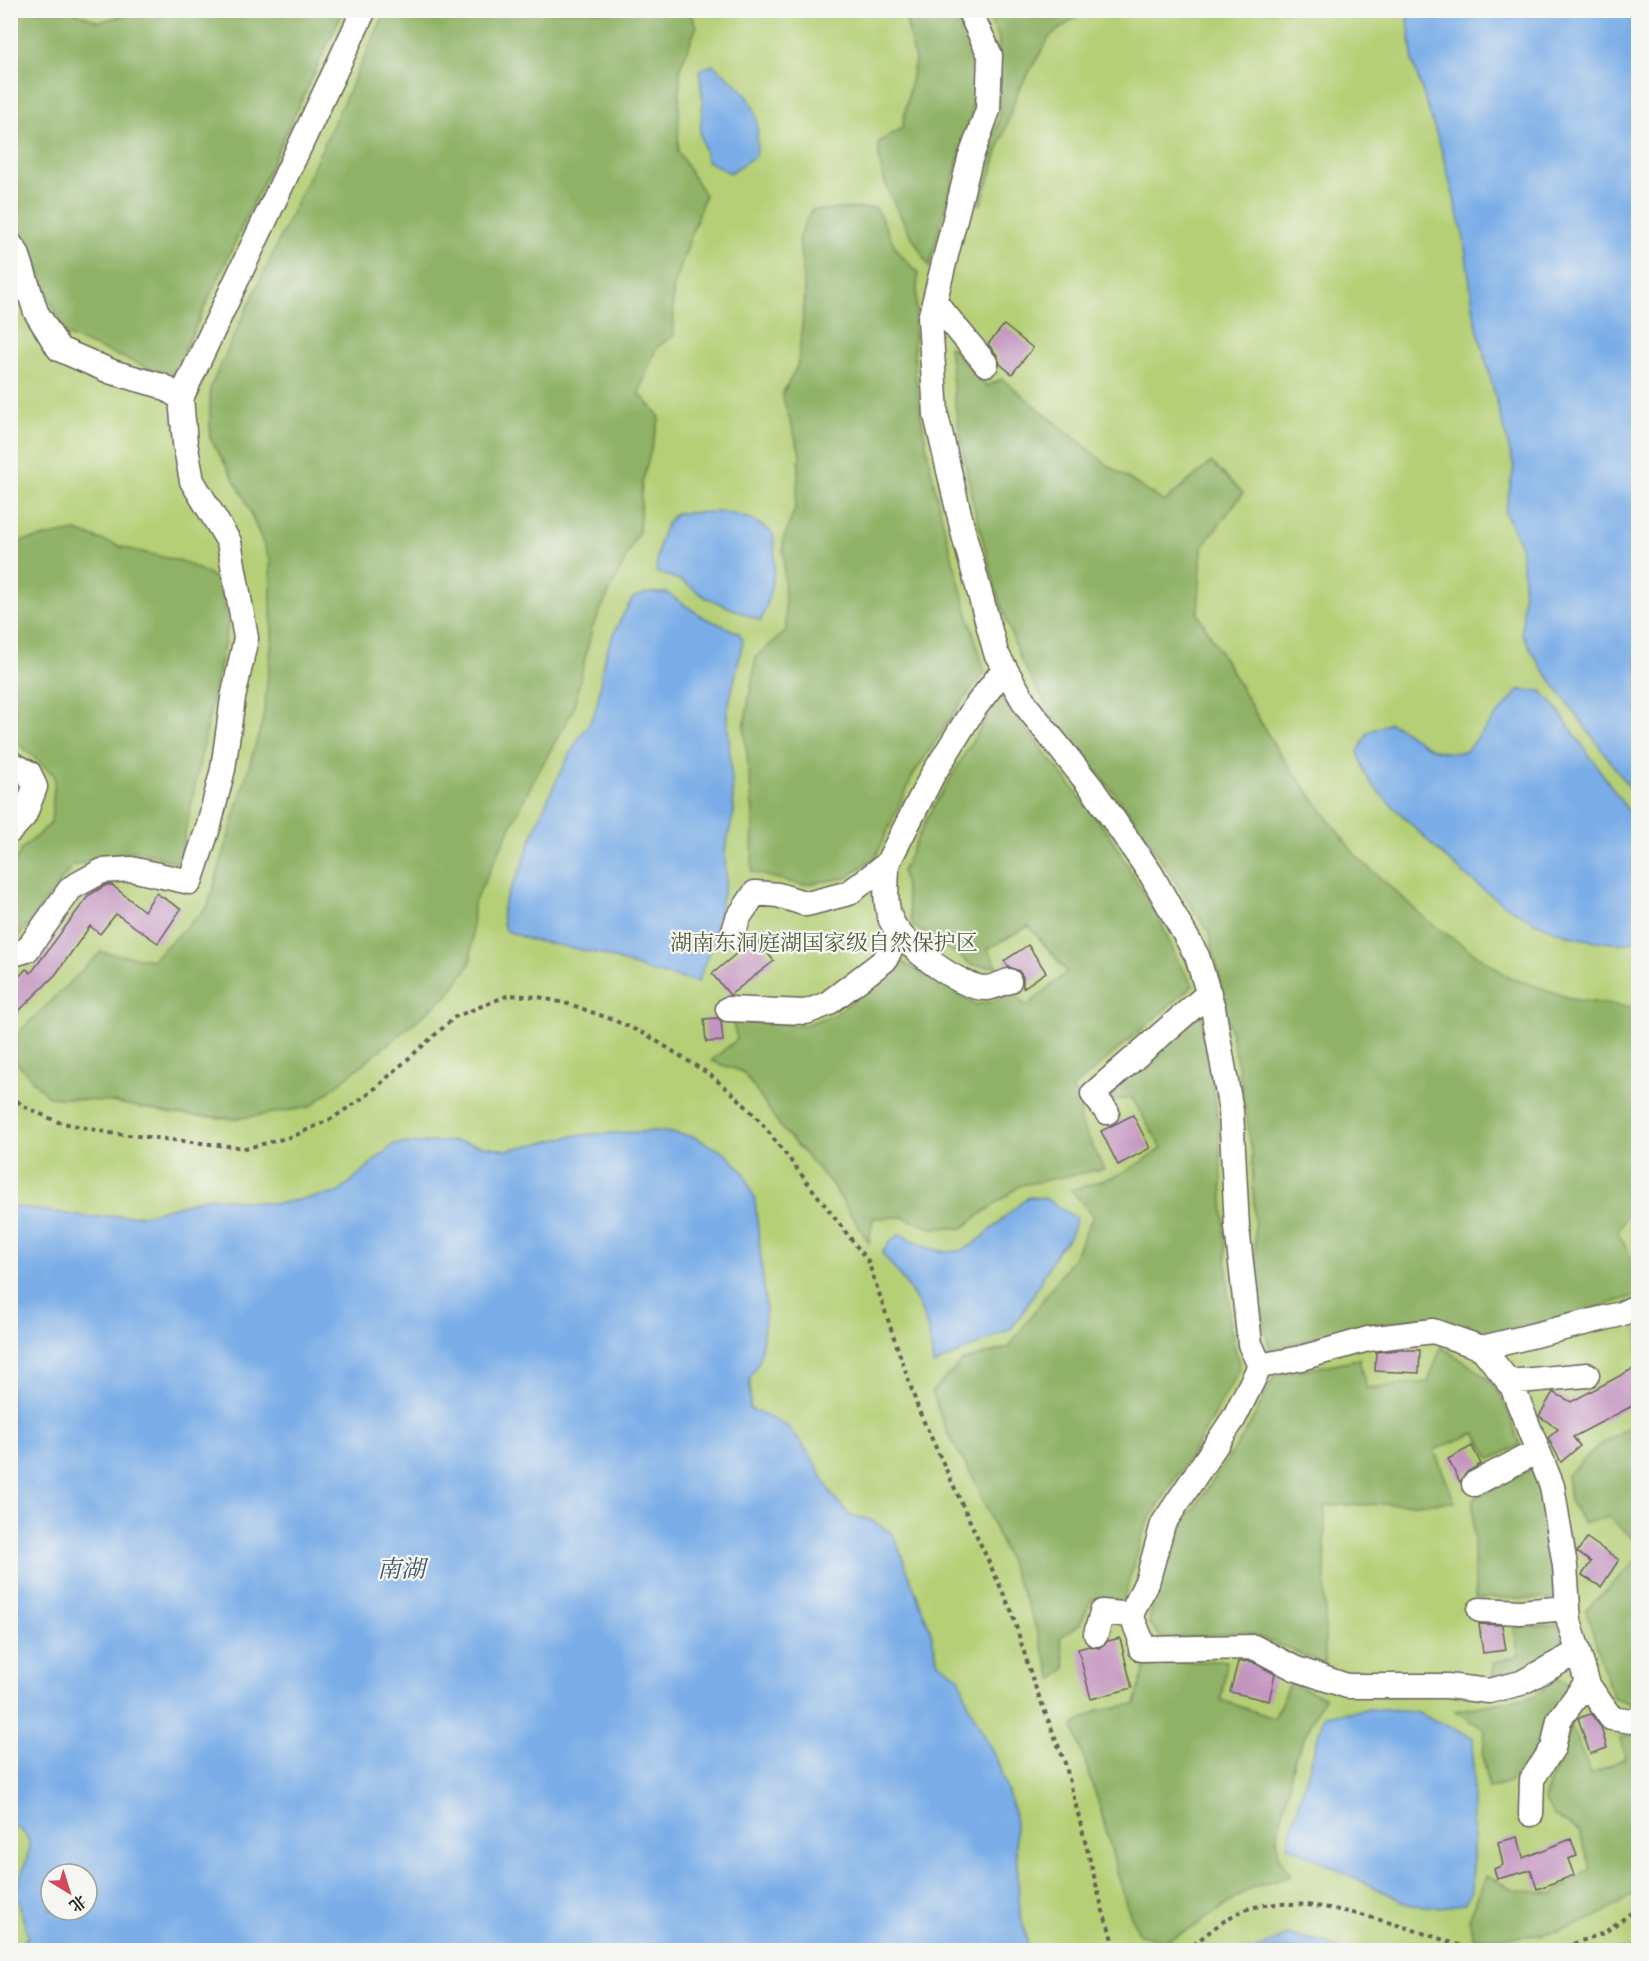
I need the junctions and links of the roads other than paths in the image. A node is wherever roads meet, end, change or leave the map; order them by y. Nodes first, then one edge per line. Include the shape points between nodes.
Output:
1 (364, 10) edge
2 (969, 10) edge
3 (10, 244) edge
4 (935, 302) junction
5 (986, 364) dead end
6 (181, 398) junction
7 (1005, 668) junction
8 (10, 763) edge
9 (10, 831) edge
10 (887, 864) junction
11 (900, 932) junction
12 (733, 935) dead end
13 (10, 955) edge
14 (1009, 981) dead end
15 (1209, 993) junction
16 (728, 1009) dead end
17 (1107, 1113) dead end
18 (1638, 1306) edge
19 (1482, 1348) junction
20 (1260, 1366) junction
21 (1587, 1375) dead end
22 (1508, 1382) junction
23 (1538, 1451) junction
24 (1474, 1484) dead end
25 (1568, 1608) junction
26 (1480, 1610) dead end
27 (1131, 1615) junction
28 (1096, 1634) dead end
29 (1578, 1652) junction
30 (1587, 1682) junction
31 (1638, 1719) edge
32 (1531, 1814) dead end

1 - 6 street
2 - 4 street via 990,56 988,110 970,159
3 - 6 street via 17,253 36,312 59,349 112,372 162,386
4 - 5 street
4 - 7 street via 930,319 936,415 996,653
6 - 13 street via 192,481 229,542 246,638 209,825 190,882 131,869 102,872 71,888 27,950
7 - 10 street via 932,776
7 - 15 street via 1027,707 1091,787 1151,874 1197,956
8 - 9 street via 29,772 34,788 24,816
10 - 11 street via 886,901
10 - 12 street via 849,893 807,904 755,893 738,918
11 - 14 street via 916,951 944,971 986,988
11 - 16 street via 885,960 827,1004 806,1012
15 - 17 street via 1093,1094
15 - 20 street via 1231,1111 1237,1227 1250,1344
18 - 19 street via 1621,1314
19 - 20 street via 1433,1331 1368,1339
19 - 22 street
20 - 27 street via 1234,1418 1163,1524 1148,1579
21 - 22 street
22 - 23 street
23 - 24 street
23 - 25 street via 1552,1486
25 - 26 street
25 - 29 street
27 - 28 street via 1102,1612
27 - 29 street via 1142,1649 1254,1647 1294,1668 1347,1686 1447,1686 1489,1691 1521,1683
29 - 30 street
30 - 31 street via 1611,1718
30 - 32 street via 1559,1720 1552,1748 1532,1779

